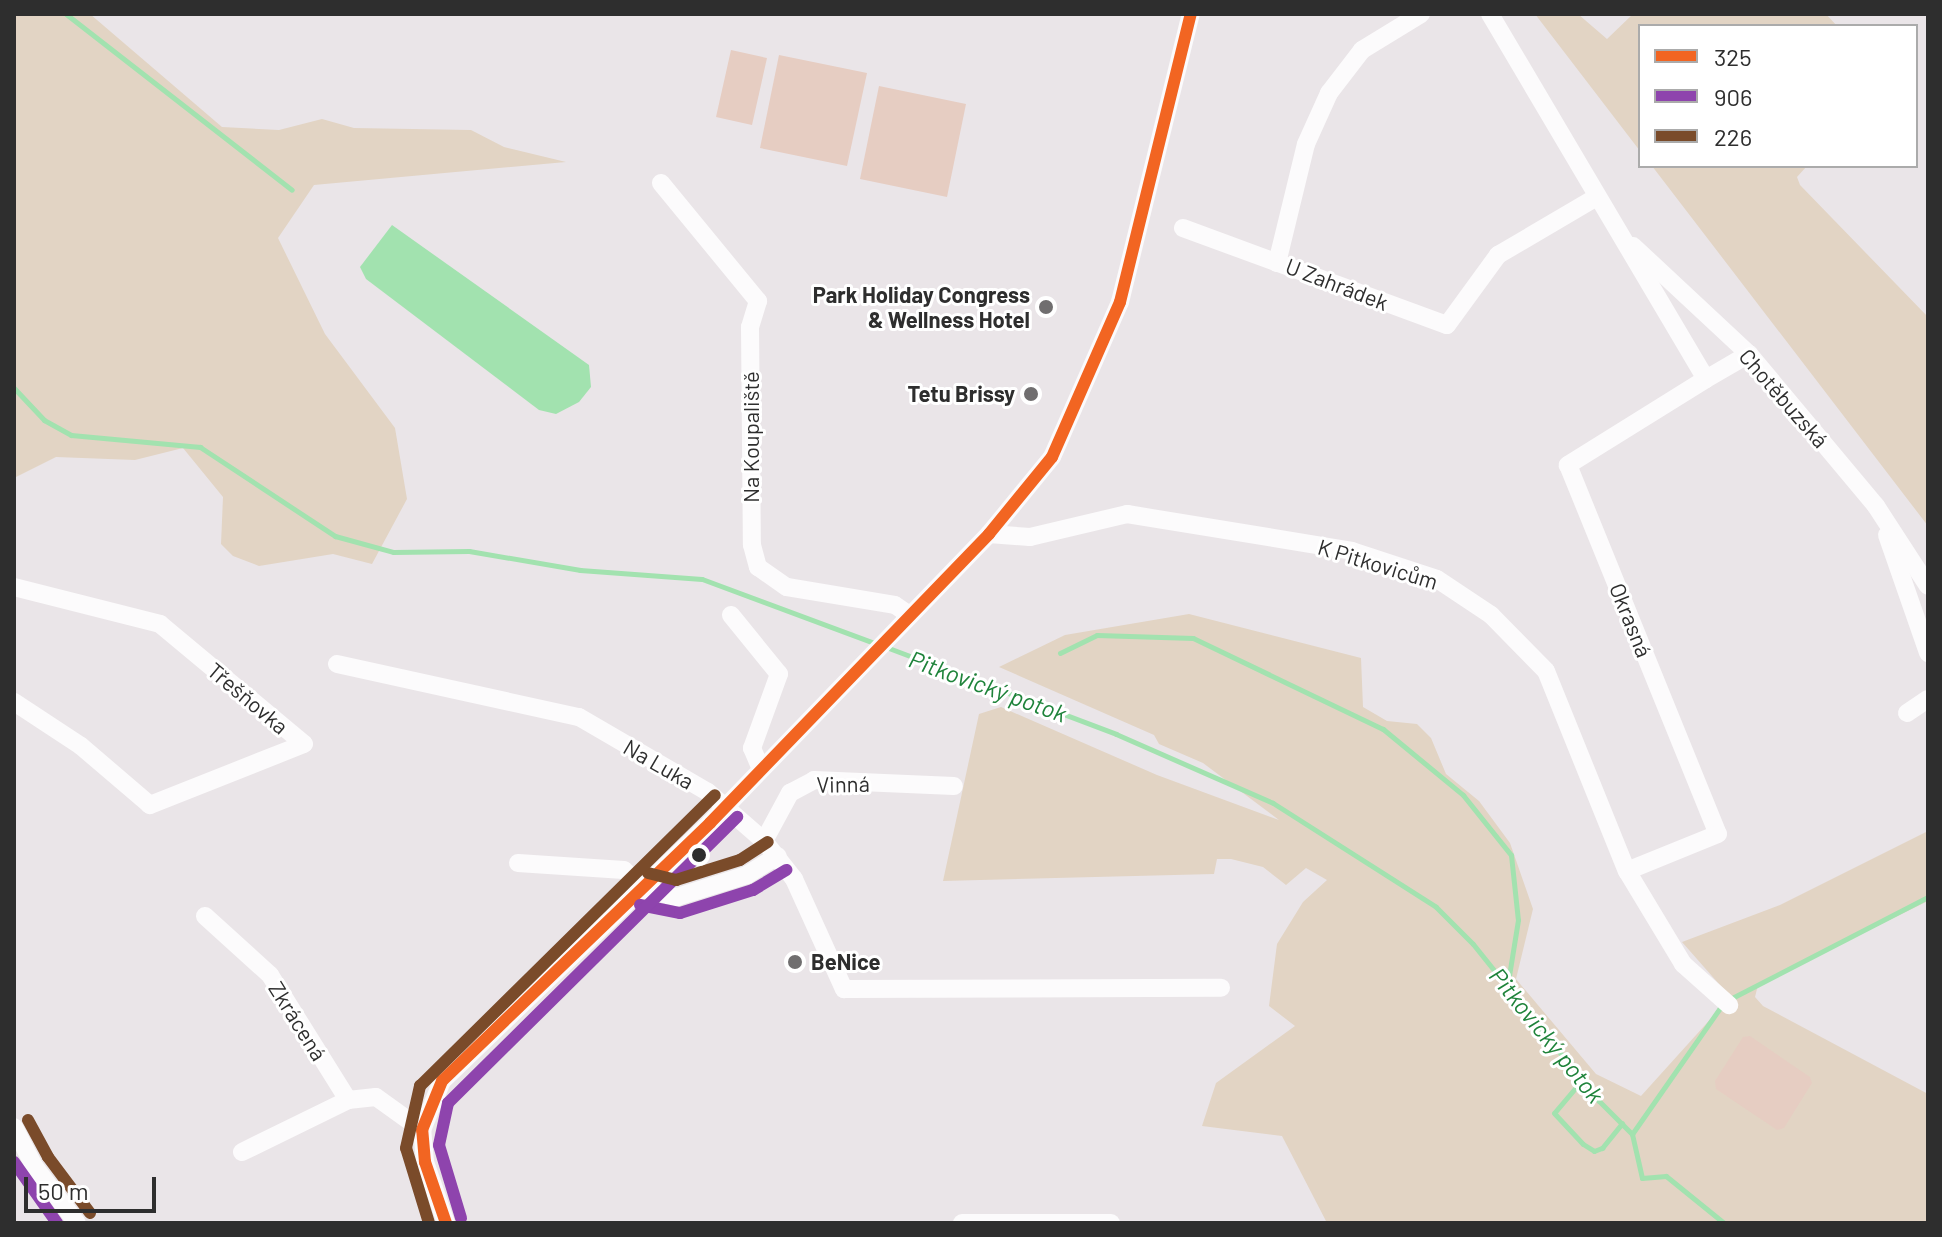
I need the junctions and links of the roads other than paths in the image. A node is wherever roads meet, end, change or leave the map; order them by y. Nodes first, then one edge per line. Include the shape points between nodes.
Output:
1 (1191, 14) edge
2 (1421, 14) edge
3 (1490, 14) edge
4 (661, 183) dead end
5 (1595, 198) junction
6 (1183, 228) dead end
7 (1617, 230) junction
8 (1277, 263) junction
9 (1749, 354) junction
10 (1706, 379) junction
11 (1876, 506) junction
12 (989, 534) junction
13 (1928, 586) edge
14 (14, 587) edge
15 (731, 615) dead end
16 (903, 619) junction
17 (1928, 653) edge
18 (337, 664) dead end
19 (1928, 699) edge
20 (14, 702) edge
21 (1907, 713) dead end
22 (761, 769) junction
23 (954, 786) dead end
24 (726, 806) junction
25 (764, 841) junction
26 (777, 856) junction
27 (518, 863) dead end
28 (1627, 871) junction
29 (644, 889) junction
30 (205, 916) dead end
31 (1221, 988) dead end
32 (1725, 1002) dead end
33 (348, 1100) junction
34 (14, 1127) edge
35 (422, 1130) junction
36 (242, 1152) dead end
37 (77, 1223) edge
38 (446, 1223) edge
39 (962, 1223) edge
40 (1111, 1223) edge

1 - 12 street via 1120,302 1052,457
2 - 8 street, U Zahrádek via 1362,50 1329,93 1306,144
3 - 5 street
4 - 16 street, Na Koupaliště via 758,301 750,327 752,545 758,567 787,587 895,605
5 - 7 street
5 - 8 street, U Zahrádek via 1498,255 1447,325
6 - 8 street
7 - 9 street, Chotěbuzská
7 - 10 street
9 - 10 street, Okrasná
9 - 11 street, Chotěbuzská
10 - 28 street, Okrasná via 1568,465 1718,834
11 - 13 street, Chotěbuzská
11 - 17 street
12 - 16 street
12 - 28 street, K Pitkovicům via 1030,537 1127,514 1337,548 1437,579 1491,615 1546,671
14 - 20 street, Třešňovka via 160,624 304,744 150,805 81,746
15 - 22 street via 779,674 752,748
16 - 22 street
18 - 24 street, Na Luka via 579,717
19 - 21 street
22 - 24 street
23 - 25 street, Vinná via 814,780 790,793
24 - 25 street, Na Luka
24 - 29 street
25 - 26 street, Na Luka
26 - 29 street via 747,875 677,897
26 - 31 street, Na Luka via 794,879 844,989
27 - 29 street via 624,870
28 - 32 street, K Pitkovicům via 1683,964
29 - 35 street via 442,1081
30 - 33 street, Zkrácená via 270,975
33 - 35 street via 376,1097
33 - 36 street
34 - 37 street via 34,1166
35 - 38 street via 425,1162
39 - 40 street

